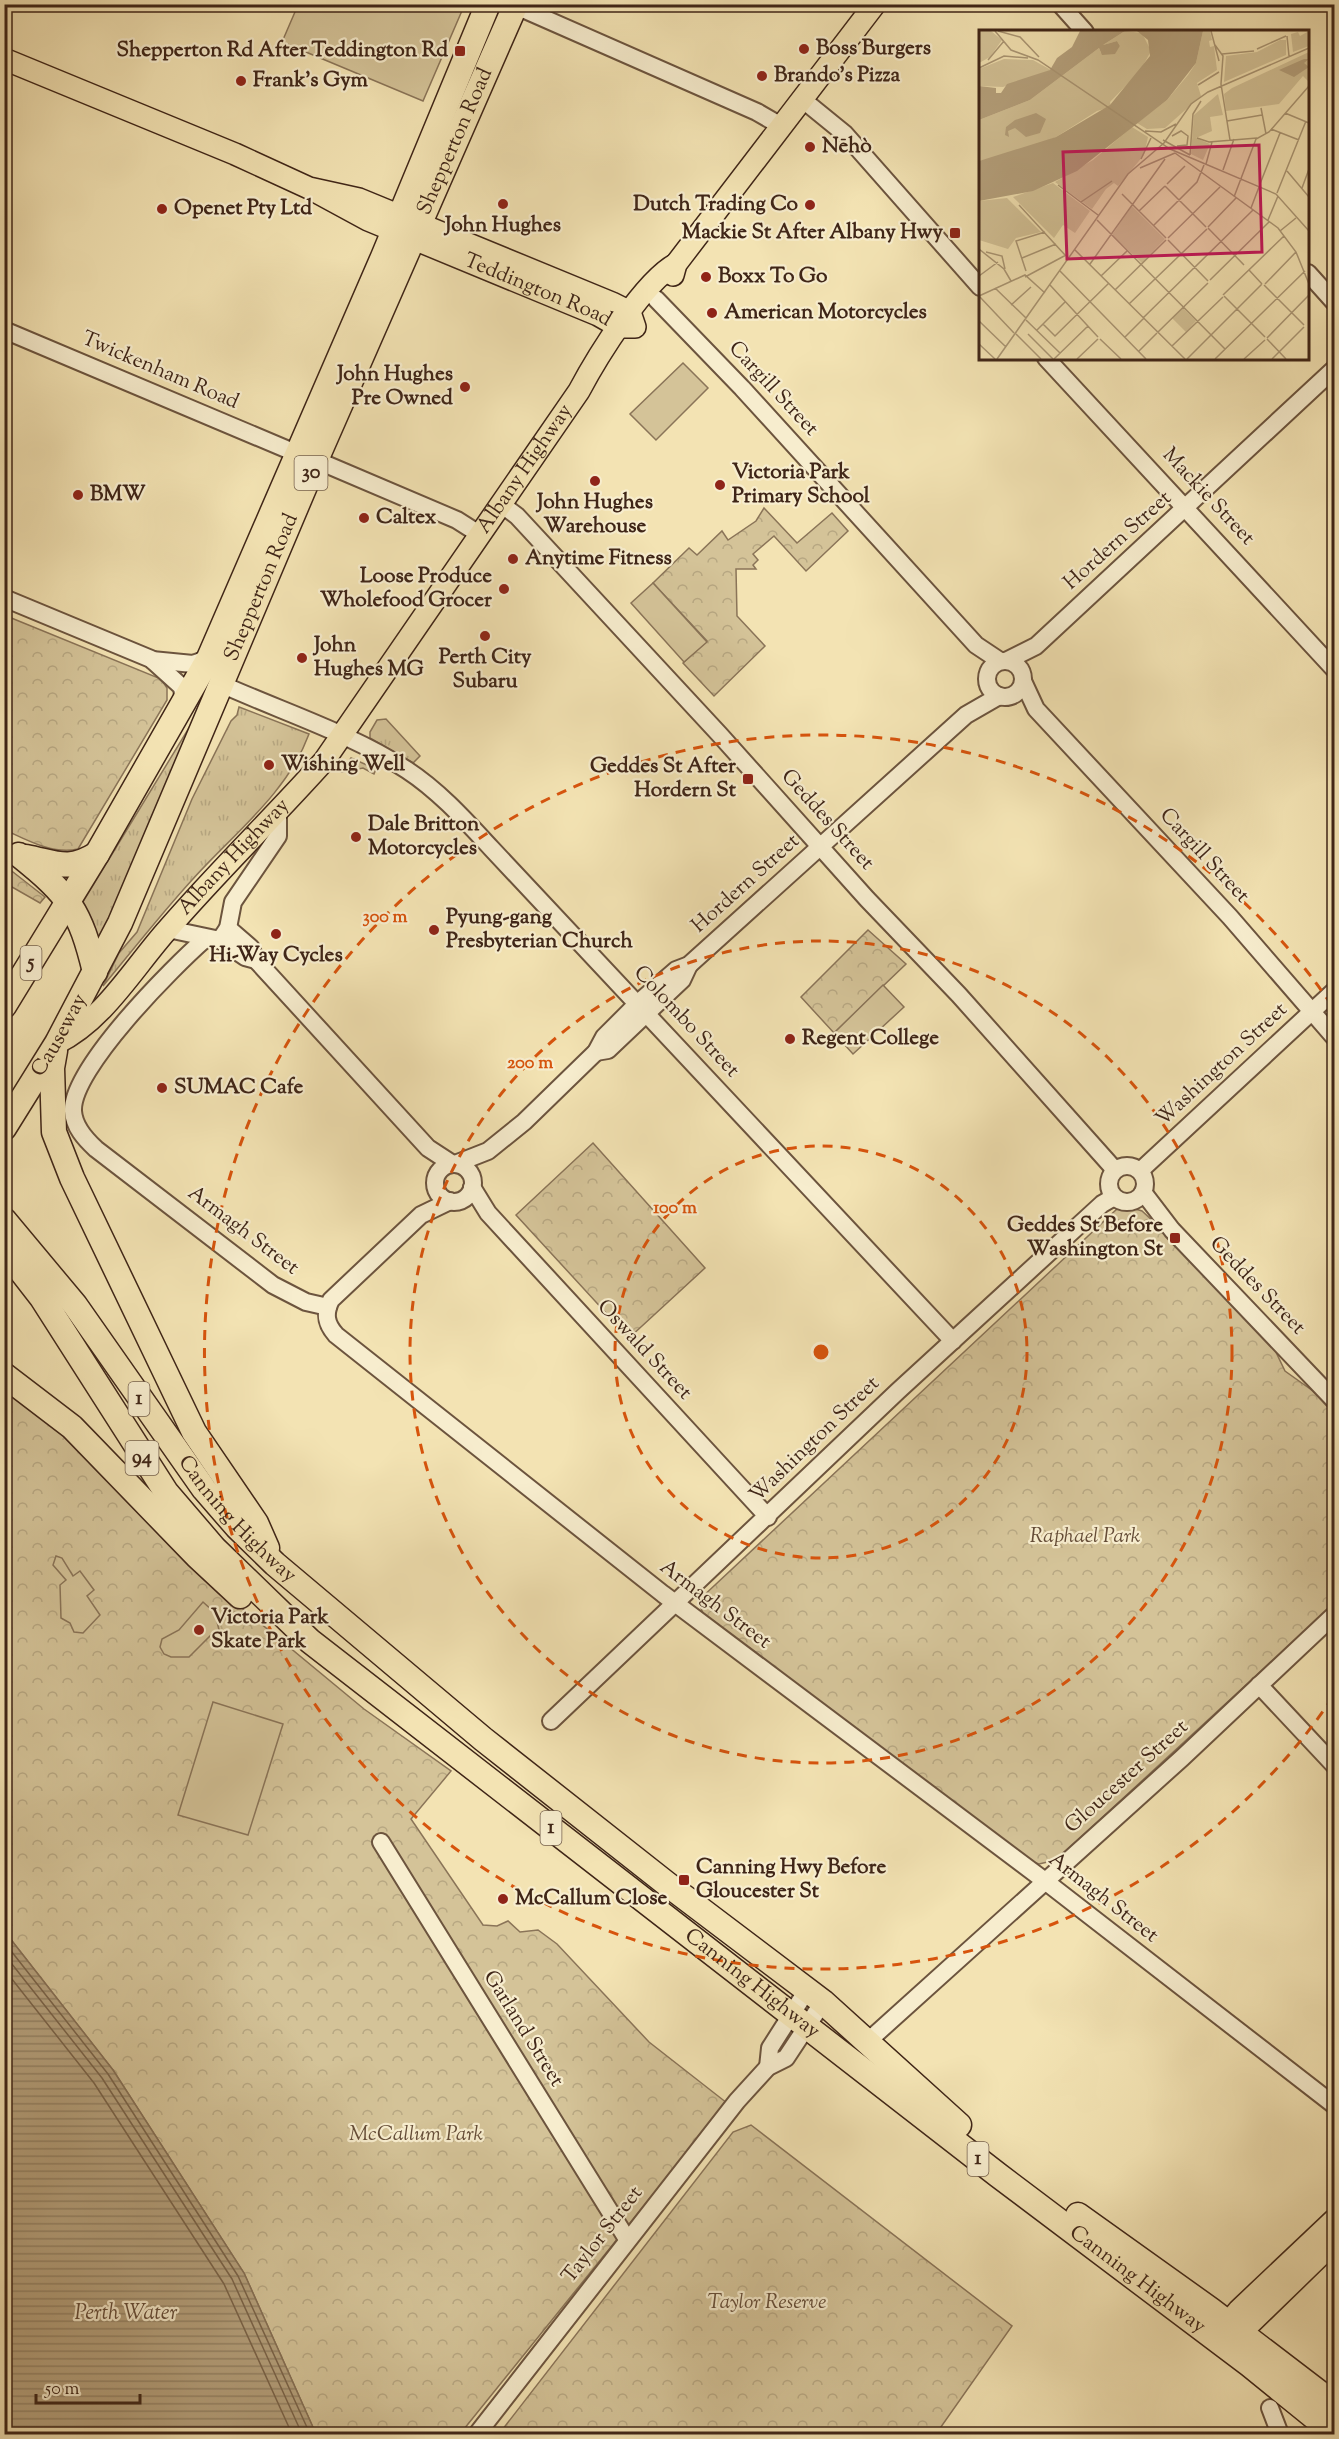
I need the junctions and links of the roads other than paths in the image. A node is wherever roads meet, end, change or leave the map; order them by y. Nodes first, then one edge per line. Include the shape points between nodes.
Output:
1 (488, 4) edge
2 (875, 4) edge
3 (1060, 4) edge
4 (516, 5) edge
5 (1083, 30) edge
6 (4, 59) edge
7 (802, 99) junction
8 (781, 126) junction
9 (406, 228) junction
10 (676, 264) junction
11 (1309, 274) edge
12 (979, 285) edge
13 (656, 299) junction
14 (1335, 302) edge
15 (628, 322) junction
16 (4, 330) edge
17 (1048, 360) edge
18 (1335, 369) edge
19 (307, 457) junction
20 (501, 504) junction
21 (1187, 508) junction
22 (479, 534) junction
23 (4, 598) edge
24 (976, 645) junction
25 (1036, 646) junction
26 (209, 658) junction
27 (152, 660) junction
28 (1003, 661) junction
29 (1335, 669) edge
30 (1022, 676) junction
31 (987, 678) junction
32 (221, 684) junction
33 (1005, 696) junction
34 (183, 707) junction
35 (1036, 709) junction
36 (966, 715) junction
37 (341, 735) junction
38 (278, 813) junction
39 (821, 846) junction
40 (12, 853) edge
41 (98, 854) junction
42 (70, 901) junction
43 (168, 929) junction
44 (218, 936) junction
45 (95, 972) junction
46 (1335, 991) edge
47 (4, 1006) edge
48 (643, 1008) junction
49 (1312, 1012) junction
50 (1335, 1037) edge
51 (57, 1043) junction
52 (4, 1128) edge
53 (428, 1148) junction
54 (488, 1151) junction
55 (453, 1163) junction
56 (1115, 1170) junction
57 (1140, 1171) junction
58 (435, 1183) junction
59 (472, 1183) junction
60 (1129, 1197) junction
61 (455, 1201) junction
62 (488, 1213) junction
63 (421, 1215) junction
64 (7, 1232) edge
65 (328, 1307) junction
66 (953, 1341) junction
67 (4, 1375) edge
68 (1335, 1400) edge
69 (768, 1517) junction
70 (275, 1564) junction
71 (674, 1602) junction
72 (1335, 1615) edge
73 (310, 1641) junction
74 (1259, 1685) junction
75 (551, 1721) dead end
76 (1335, 1765) edge
77 (381, 1842) dead end
78 (1045, 1881) junction
79 (815, 1996) junction
80 (800, 2020) junction
81 (867, 2042) junction
82 (1335, 2105) edge
83 (1335, 2220) edge
84 (627, 2239) junction
85 (1335, 2242) edge
86 (1228, 2335) junction
87 (1335, 2404) edge
88 (1270, 2408) dead end
89 (1335, 2433) edge
90 (477, 2434) edge
91 (1280, 2434) edge

1 - 9 highway, Shepperton Road / 30
2 - 7 main road, Albany Highway
3 - 5 street
4 - 8 street via 747,107
4 - 9 highway, Shepperton Road / 30
6 - 9 main road, Teddington Road via 235,154 354,214
7 - 8 main road, Albany Highway
7 - 12 street via 844,134
8 - 10 main road, Albany Highway
9 - 15 main road, Teddington Road
9 - 19 highway, Shepperton Road / 30
10 - 13 main road, Albany Highway via 672,278
10 - 15 main road, Albany Highway via 663,271
11 - 14 street
13 - 15 main road, Albany Highway
13 - 24 street, Cargill Street
15 - 20 main road, Albany Highway via 601,373 579,391
16 - 19 street, Twickenham Road
17 - 21 street, Mackie Street
18 - 21 street, Hordern Street
19 - 22 street, Twickenham Road via 457,520
19 - 26 highway, Shepperton Road / 30
19 - 32 highway, Shepperton Road / 30
20 - 22 main road, Albany Highway
20 - 39 street, Geddes Street via 523,523
21 - 25 street, Hordern Street
21 - 29 street, Mackie Street
22 - 37 main road, Albany Highway
23 - 27 street
24 - 28 street, Cargill Street
24 - 31 street, Cargill Street
25 - 28 street, Hordern Street
25 - 30 street, Hordern Street
26 - 27 street via 193,664
26 - 34 highway, Shepperton Road / 30
27 - 34 street via 182,687
28 - 30 street
28 - 31 street via 990,669
30 - 33 street via 1020,689
30 - 35 street, Cargill Street
31 - 33 street via 992,692
31 - 36 street, Hordern Street
32 - 37 street, Colombo Street
32 - 45 highway, Shepperton Road / 30 via 120,923
33 - 35 street, Cargill Street
33 - 36 street, Hordern Street
34 - 41 highway, Shepperton Road / 30
35 - 49 street, Cargill Street via 1230,917
36 - 39 street, Hordern Street
37 - 38 main road, Albany Highway via 324,761
37 - 48 street, Colombo Street via 390,760 430,787
38 - 43 main road, Albany Highway
38 - 44 street via 278,836 233,902
39 - 48 street, Hordern Street via 689,965 676,970
39 - 56 street, Geddes Street
40 - 41 highway via 66,865 80,864
40 - 42 highway via 52,881
41 - 42 highway, Shepperton Road / 30
42 - 45 highway via 86,936
42 - 47 highway, 5
43 - 44 street
43 - 51 main road, Albany Highway via 105,1004 73,1035
44 - 53 street via 251,948 256,960
44 - 65 street, Armagh Street via 184,957 133,1013 79,1083 73,1112 84,1138 273,1285 306,1302
45 - 51 highway, Causeway
46 - 49 street, Washington Street
48 - 54 street, Hordern Street via 604,1037 596,1052
48 - 66 street, Colombo Street
49 - 50 street, Cargill Street
49 - 57 street, Washington Street
51 - 52 highway, Causeway
51 - 70 highway via 52,1068 54,1132 72,1178 194,1432 255,1523
53 - 55 street
53 - 58 street
54 - 55 street, Hordern Street
54 - 59 street, Hordern Street
55 - 58 street via 442,1167
55 - 59 street via 468,1170
56 - 57 street via 1130,1166
56 - 60 street via 1109,1184
57 - 60 street via 1144,1178
58 - 61 street via 439,1195
58 - 63 street
59 - 61 street via 469,1195
59 - 62 street, Oswald Street
60 - 66 street, Washington Street via 1102,1204
60 - 68 street, Geddes Street via 1172,1230
61 - 62 street, Oswald Street
61 - 63 street
62 - 69 street, Oswald Street
63 - 65 street via 335,1295
64 - 70 highway, Canning Highway / 1 via 75,1305 204,1489
64 - 73 highway, Canning Highway / 94 via 42,1298 166,1492 214,1548
65 - 71 street, Armagh Street via 329,1327 336,1335
66 - 69 street, Washington Street
67 - 73 highway via 72,1427 197,1556 250,1604
69 - 71 street, Washington Street
70 - 79 highway, Canning Highway / 1 via 492,1747
71 - 75 street, Washington Street
71 - 78 street, Armagh Street
72 - 74 street, Gloucester Street
73 - 80 highway, Canning Highway / 1
74 - 76 street
74 - 78 street, Gloucester Street
77 - 84 street, Garland Street
78 - 81 street, Gloucester Street
78 - 82 street, Armagh Street
79 - 80 street, Taylor Street
79 - 81 highway, Canning Highway / 1
80 - 84 street, Taylor Street via 786,2058 768,2067 737,2101
80 - 86 highway, Canning Highway / 1 via 998,2175
81 - 86 highway, Canning Highway / 1 via 946,2114
83 - 86 main road
84 - 90 street, Taylor Street
85 - 86 main road
86 - 87 highway, Canning Highway / 1
86 - 89 highway, Canning Highway / 1
88 - 91 street

